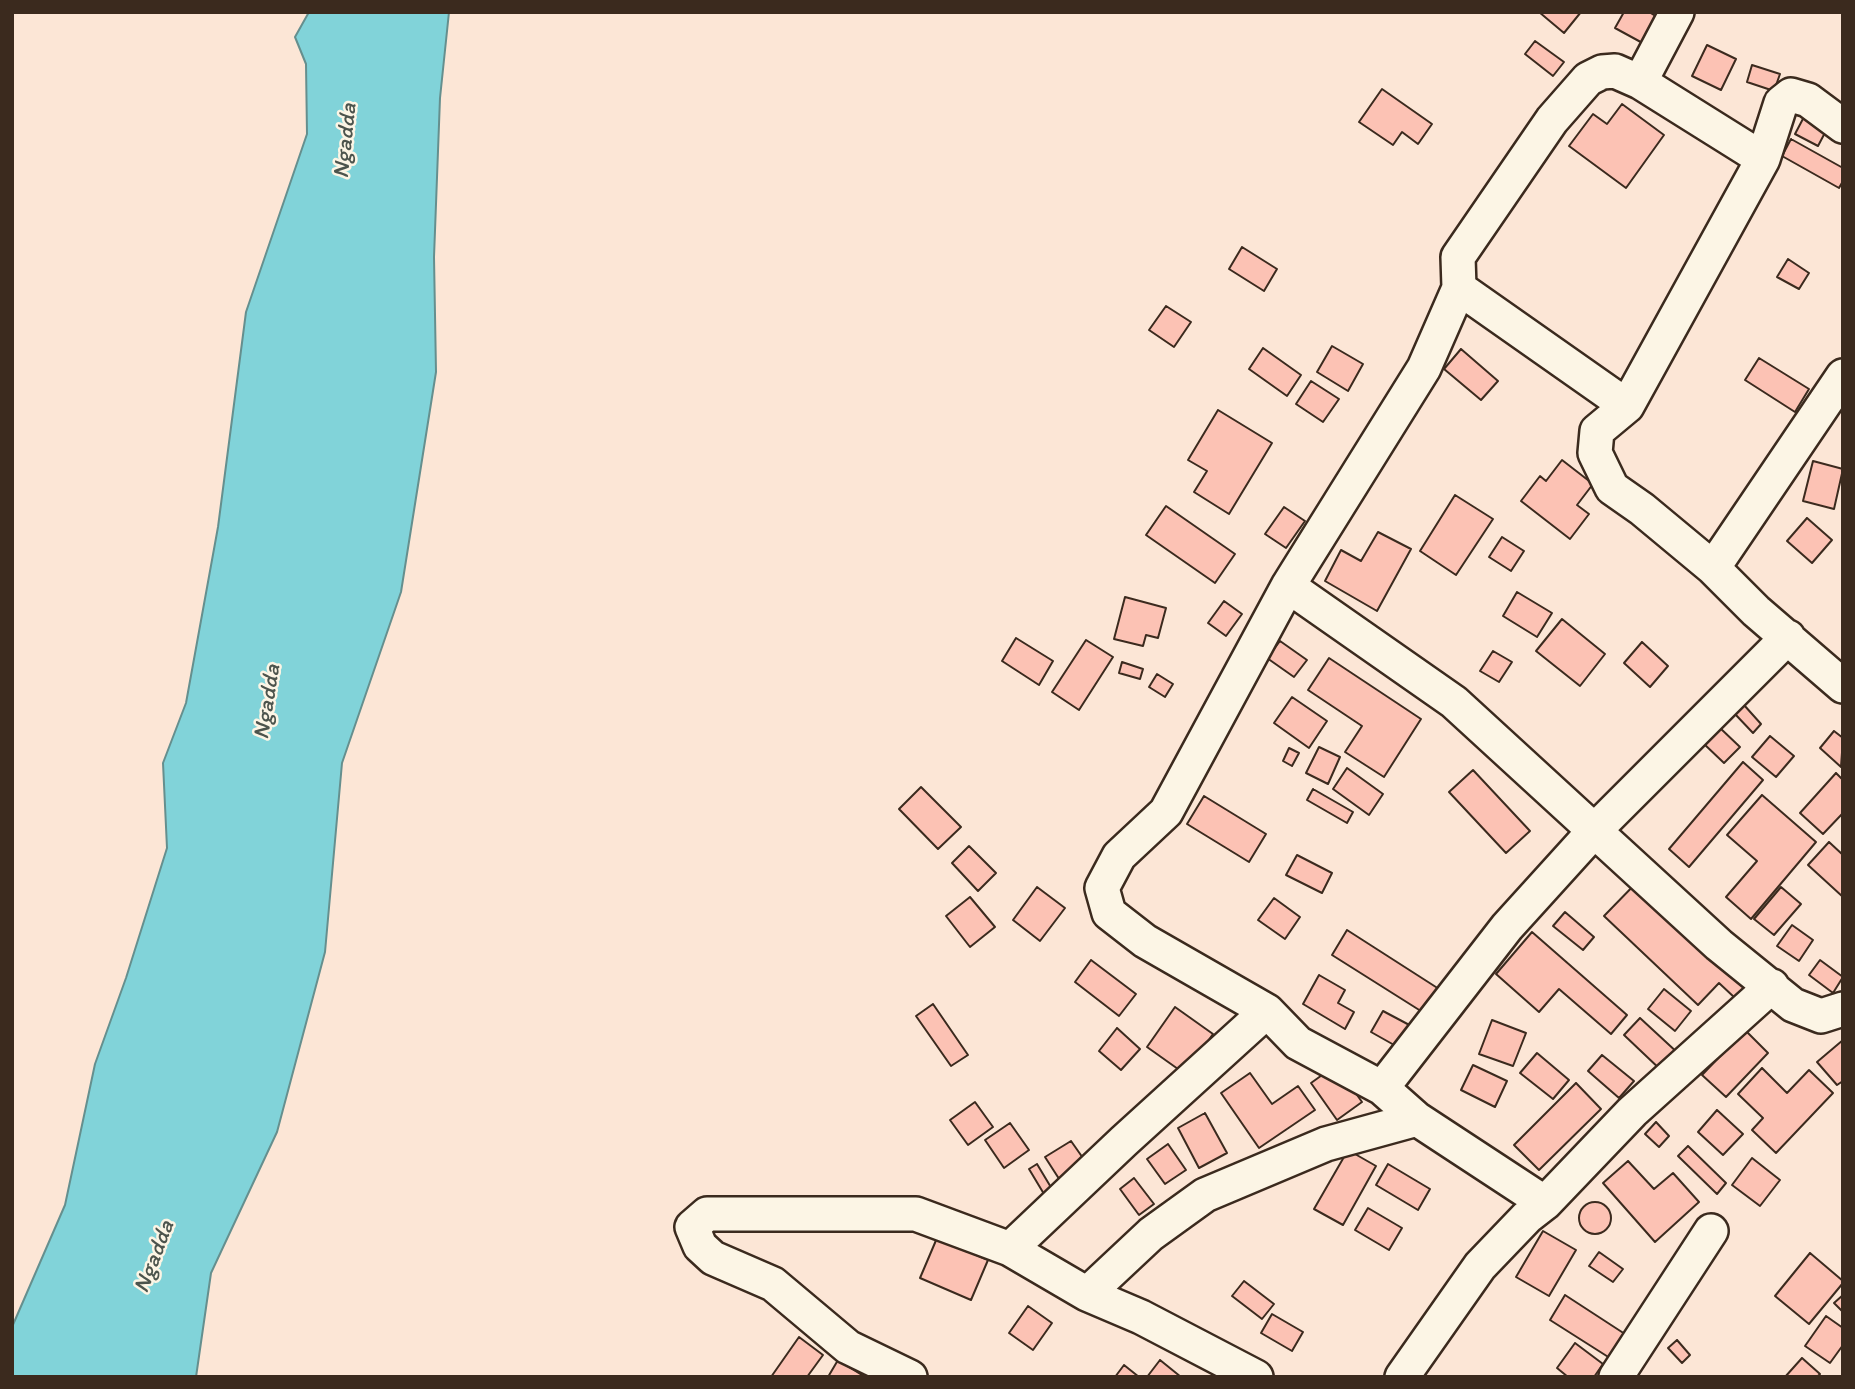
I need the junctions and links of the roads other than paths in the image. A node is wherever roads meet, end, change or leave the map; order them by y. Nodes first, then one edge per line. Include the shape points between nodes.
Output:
1 (1677, 12) edge
2 (1640, 82) junction
3 (1843, 126) edge
4 (1763, 159) junction
5 (1459, 288) junction
6 (1843, 376) edge
7 (1627, 406) junction
8 (1713, 568) junction
9 (1287, 586) junction
10 (1788, 637) junction
11 (1843, 686) edge
12 (1594, 831) junction
13 (1772, 986) junction
14 (1843, 1010) edge
15 (1267, 1011) junction
16 (1382, 1088) junction
17 (1418, 1119) junction
18 (1545, 1203) junction
19 (1711, 1231) dead end
20 (1010, 1249) junction
21 (1087, 1294) junction
22 (910, 1377) edge
23 (1256, 1377) edge
24 (1402, 1377) edge
25 (1616, 1377) edge

1 - 2 street
2 - 4 street
2 - 5 street via 1615,71 1588,79 1552,120 1458,257
3 - 4 street via 1808,100 1791,95 1781,103
4 - 7 street
5 - 7 street
5 - 9 street via 1424,368
6 - 8 street
7 - 8 street via 1597,431 1595,453 1612,488
8 - 10 street
9 - 12 street via 1454,702
9 - 15 street via 1166,812 1119,856 1102,888 1109,913 1145,941
10 - 11 street
10 - 12 street
12 - 13 street via 1719,945
12 - 16 street via 1507,927
13 - 14 street via 1793,1005 1821,1016
13 - 18 street via 1632,1112
15 - 16 street via 1298,1043
15 - 20 street
16 - 17 street
17 - 18 street
17 - 21 street via 1326,1144 1205,1195 1151,1234
18 - 24 street via 1480,1266
19 - 25 street
20 - 21 street
20 - 22 street via 916,1214 707,1214 692,1227 700,1246 713,1258 773,1284 848,1347
21 - 23 street

